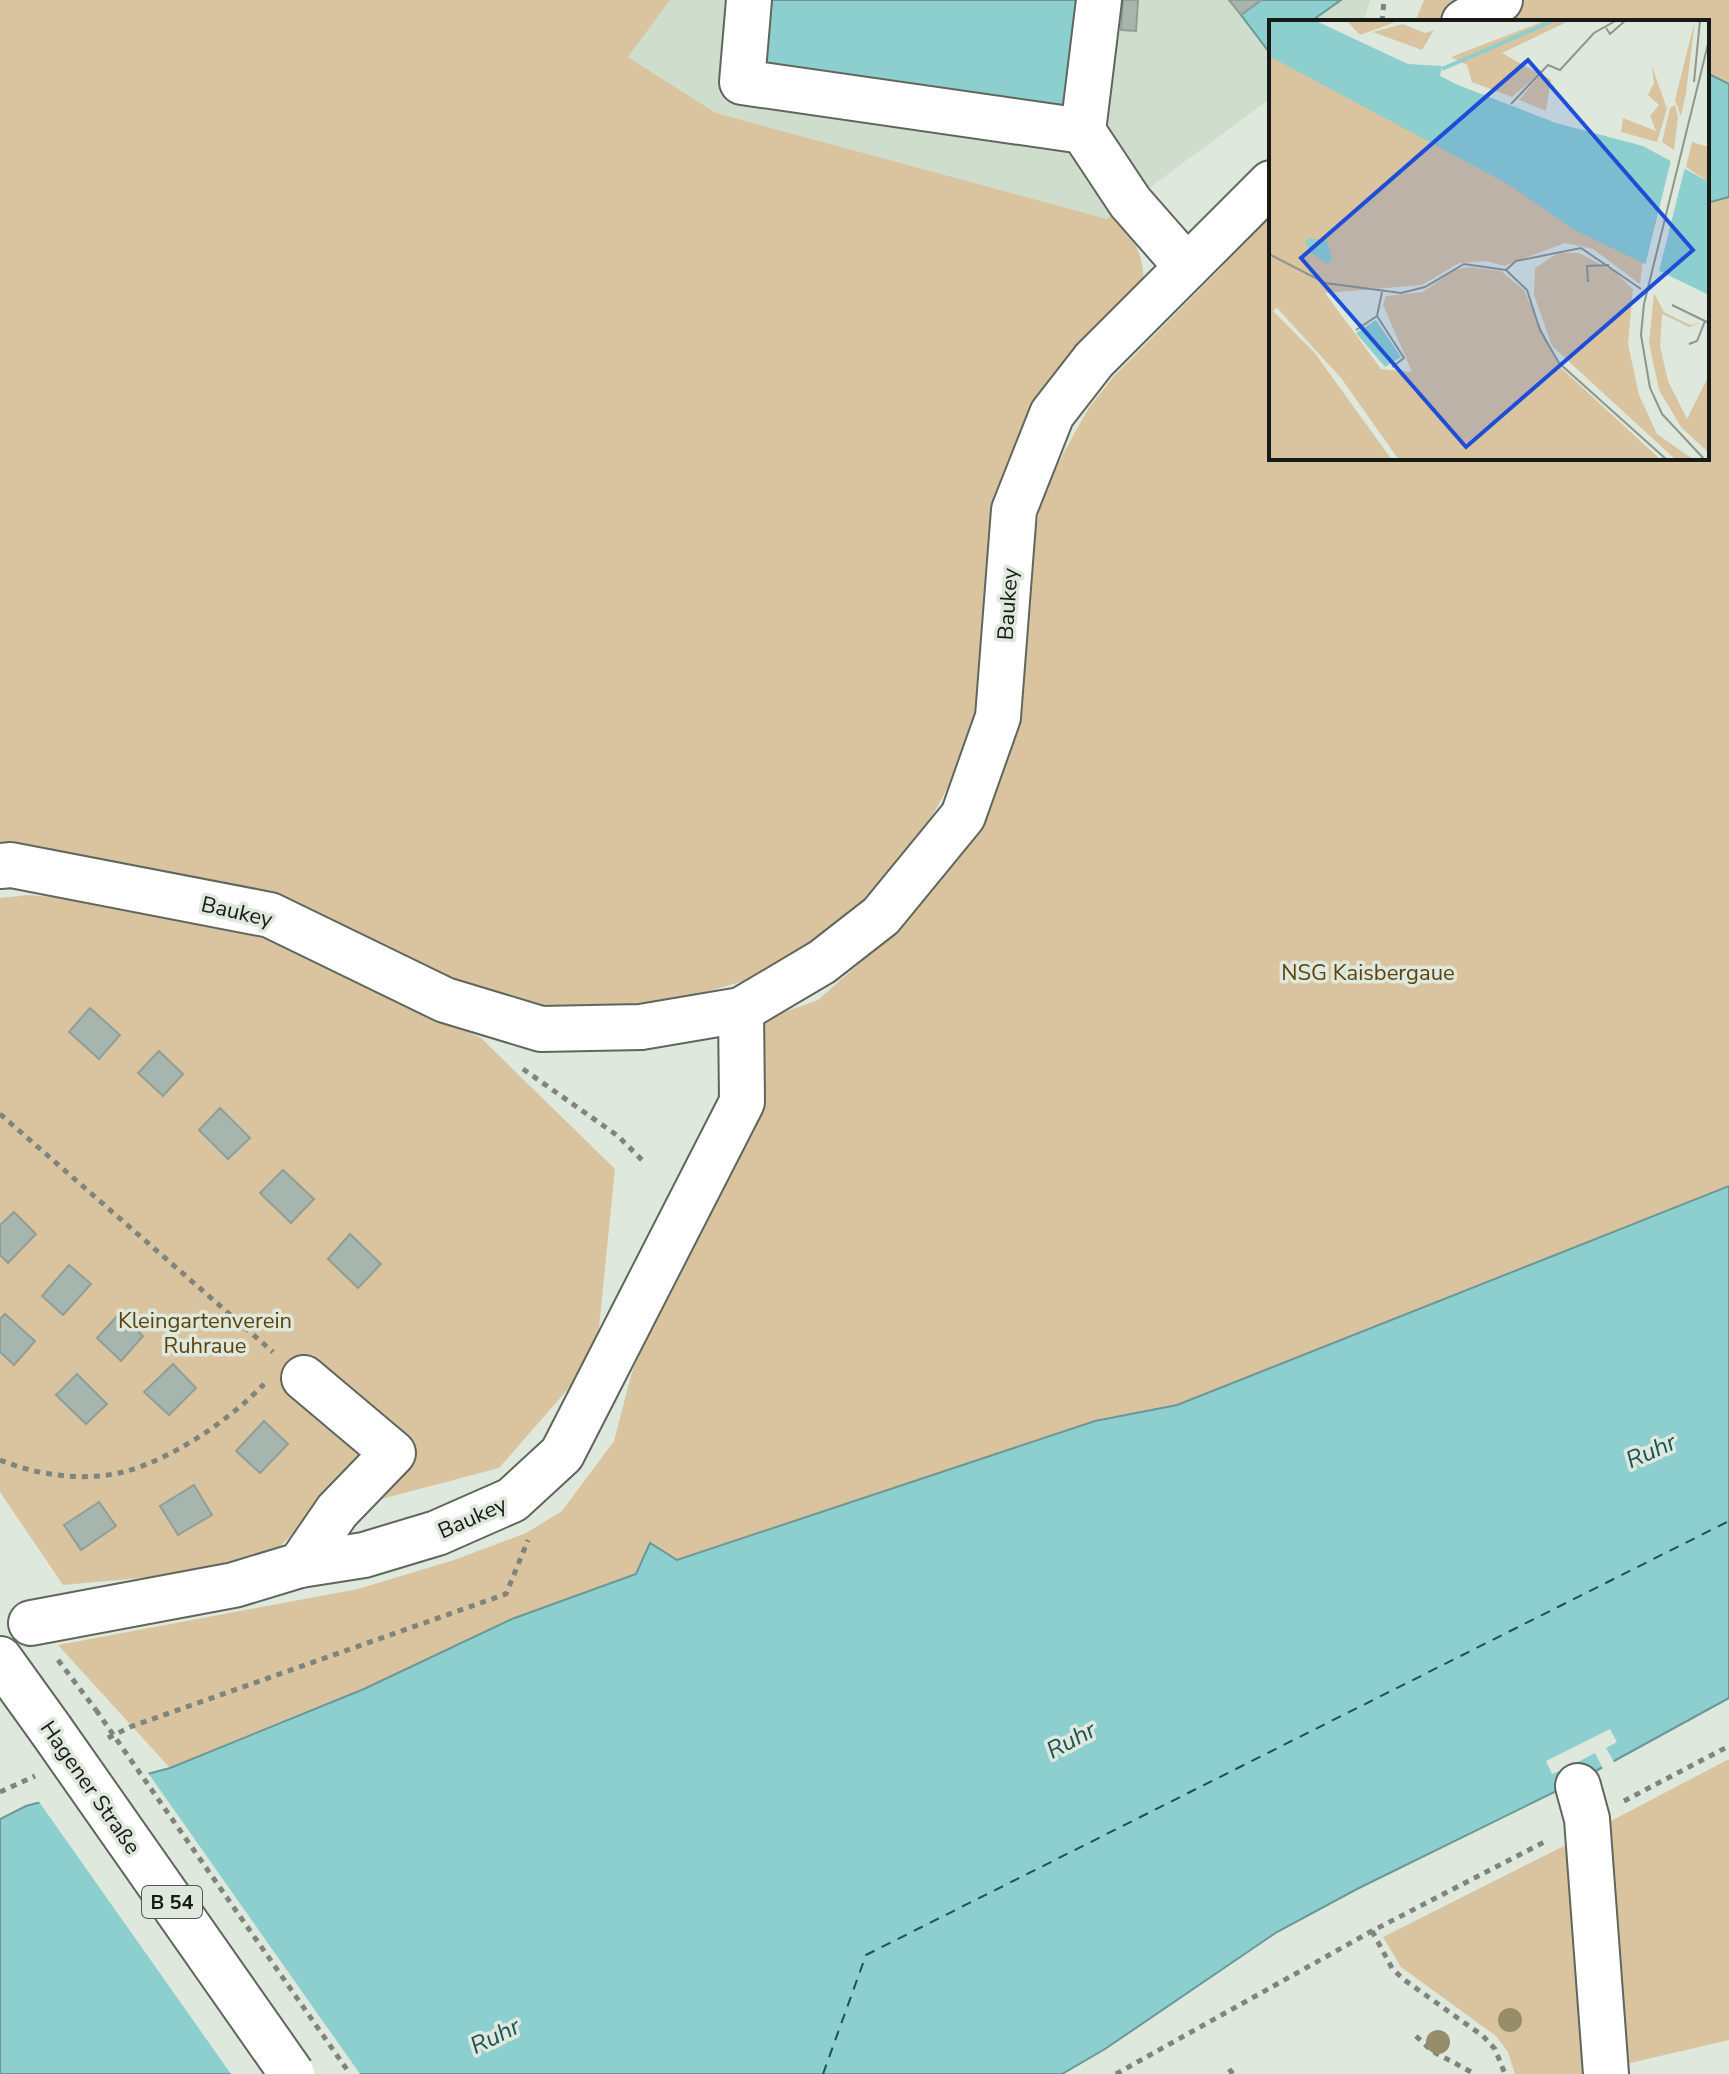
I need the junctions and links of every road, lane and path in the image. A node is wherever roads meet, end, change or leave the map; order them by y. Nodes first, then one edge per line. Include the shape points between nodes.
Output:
1 (749, 0) edge
2 (1099, 0) edge
3 (1384, 0) edge
4 (1500, 0) edge
5 (1382, 20) edge
6 (1467, 20) edge
7 (1083, 131) junction
8 (1269, 185) edge
9 (1187, 267) junction
10 (0, 866) edge
11 (741, 1010) junction
12 (519, 1067) dead end
13 (0, 1114) edge
14 (642, 1160) dead end
15 (287, 1372) junction
16 (0, 1460) edge
17 (528, 1538) dead end
18 (300, 1565) junction
19 (31, 1623) joint
20 (0, 1659) edge
21 (130, 1727) dead end
22 (1578, 1786) dead end
23 (9, 1790) dead end
24 (0, 1792) edge
25 (1416, 2036) dead end
26 (292, 2074) edge
27 (350, 2074) edge
28 (1116, 2074) edge
29 (1475, 2074) edge
30 (1505, 2074) edge
31 (1606, 2074) edge

1 - 7 street via 742,82
2 - 7 street
3 - 5 path
4 - 6 street
7 - 9 street via 1130,202
8 - 9 street, Baukey
9 - 11 street, Baukey via 1094,360 1052,414 1029,469 1014,510 998,717 963,816 881,916 822,962
10 - 11 street, Baukey via 270,915 445,1000 541,1029 641,1027
11 - 18 street, Baukey via 742,1102 562,1454 512,1500 437,1533 364,1555
12 - 14 path via 618,1136
13 - 15 path
15 - 16 path via 206,1432 123,1472 87,1477 46,1474
15 - 18 street via 393,1453 337,1511
17 - 21 path via 506,1594
18 - 19 street, Baukey via 234,1585
19 - 27 path, bridge
20 - 26 street, Hagener Straße / B 54, bridge
22 - 31 street via 1587,1819
23 - 24 path
25 - 29 path
28 - 30 path via 1372,1931 1392,1968 1483,2036

